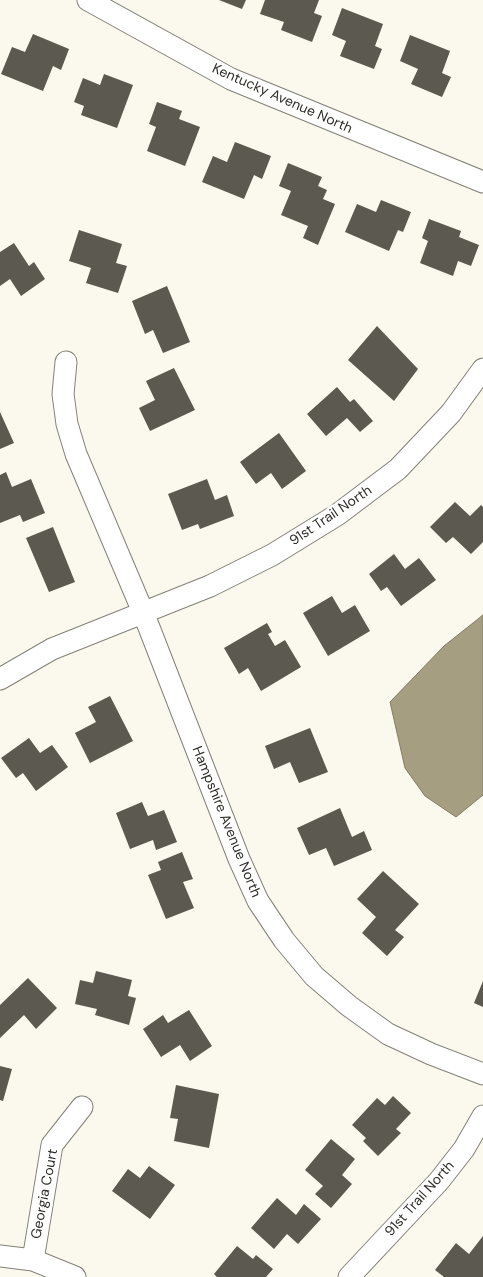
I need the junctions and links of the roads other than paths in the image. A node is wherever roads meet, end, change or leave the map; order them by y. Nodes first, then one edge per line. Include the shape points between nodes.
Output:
1 (88, 0) edge
2 (483, 182) edge
3 (66, 362) dead end
4 (483, 369) edge
5 (143, 612) junction
6 (0, 679) edge
7 (483, 1074) edge
8 (82, 1107) dead end
9 (483, 1116) edge
10 (0, 1256) edge
11 (32, 1260) junction
12 (74, 1277) edge
13 (349, 1277) edge

1 - 2 street, Kentucky Avenue North via 232,79
3 - 5 street, Hampshire Avenue North via 63,394 76,454
4 - 5 street, 91st Trail North via 451,413 398,469 337,515 210,586
5 - 6 street via 52,649
5 - 7 street, Hampshire Avenue North via 239,859 258,902 284,940 314,976 388,1034
8 - 11 street, Georgia Court via 52,1145
9 - 13 street, 91st Trail North via 464,1149 439,1181
10 - 11 street
11 - 12 street

